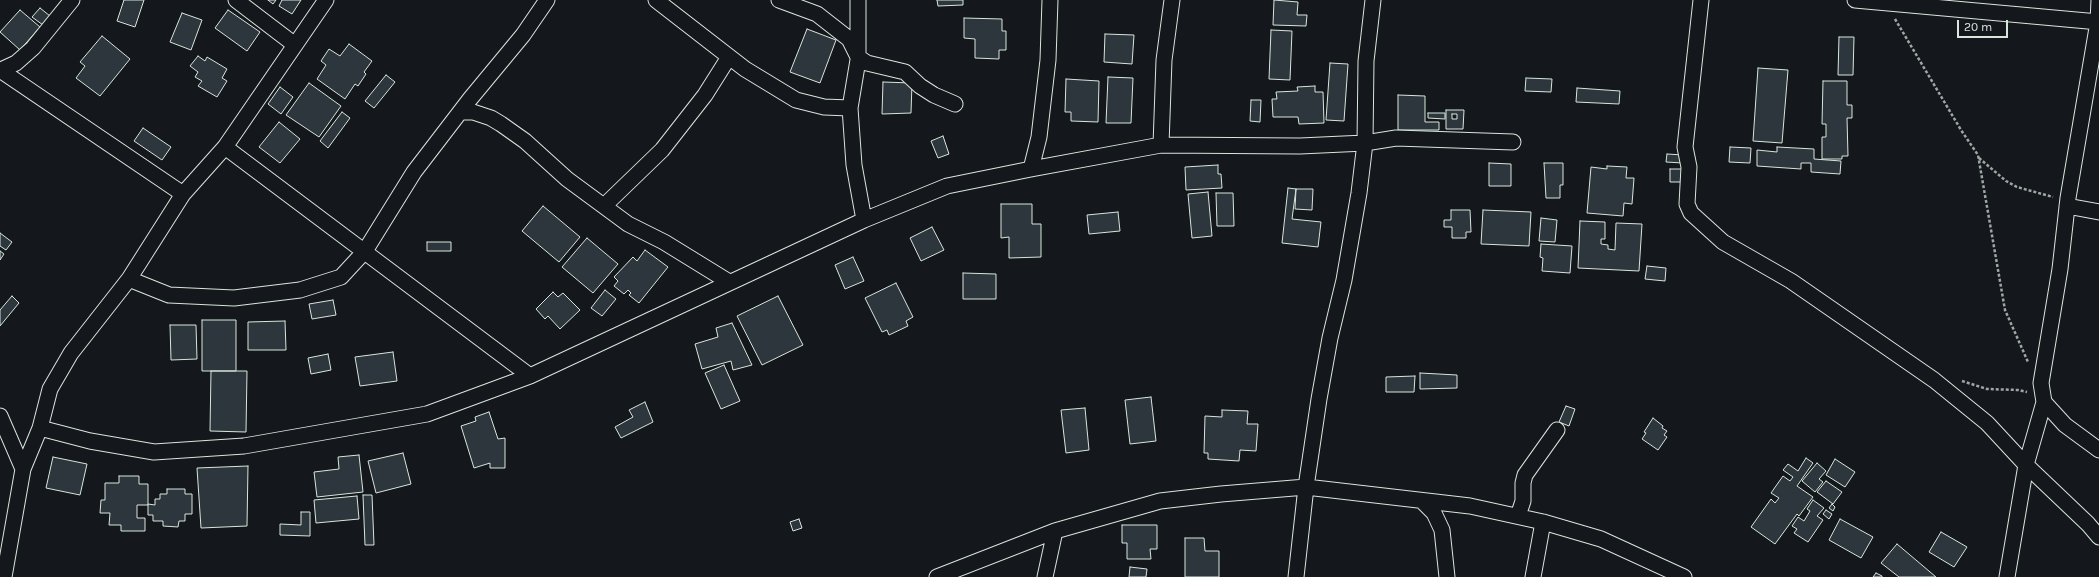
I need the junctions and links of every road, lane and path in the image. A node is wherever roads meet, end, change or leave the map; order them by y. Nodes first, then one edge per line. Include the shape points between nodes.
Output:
1 (72, 0) edge
2 (236, 0) edge
3 (326, 0) edge
4 (547, 0) edge
5 (656, 0) edge
6 (779, 0) edge
7 (858, 0) edge
8 (1050, 0) edge
9 (1172, 0) edge
10 (1373, 0) edge
11 (1701, 0) edge
12 (1855, 0) edge
13 (2099, 0) edge
14 (1878, 1) edge
15 (2099, 22) edge
16 (295, 45) junction
17 (729, 56) junction
18 (858, 57) junction
19 (1, 70) edge
20 (955, 104) dead end
21 (850, 108) junction
22 (460, 112) junction
23 (1513, 142) dead end
24 (1365, 143) junction
25 (1161, 145) junction
26 (225, 147) junction
27 (1979, 158) junction
28 (1031, 168) junction
29 (184, 194) junction
30 (2068, 202) junction
31 (604, 206) junction
32 (2099, 212) edge
33 (864, 220) junction
34 (365, 251) junction
35 (129, 279) junction
36 (729, 282) junction
37 (530, 376) junction
38 (1956, 379) dead end
39 (2041, 383) junction
40 (2044, 401) junction
41 (0, 416) edge
42 (40, 428) junction
43 (1557, 430) dead end
44 (2099, 450) edge
45 (2026, 465) junction
46 (22, 469) junction
47 (1306, 487) junction
48 (1422, 501) junction
49 (1518, 516) junction
50 (1543, 522) junction
51 (1055, 531) junction
52 (2099, 537) edge
53 (4, 577) edge
54 (938, 577) edge
55 (1045, 577) edge
56 (1296, 577) edge
57 (1447, 577) edge
58 (1533, 577) edge
59 (1684, 577) edge
60 (2007, 577) edge

1 - 19 street via 33,48 16,63
2 - 16 street
3 - 16 street
4 - 22 street via 523,35
5 - 17 street
6 - 18 street via 817,14 849,39
7 - 18 street
8 - 28 street via 1048,60 1039,137
9 - 25 street via 1164,60
10 - 24 street via 1366,61
11 - 45 street via 1685,147 1689,167 1687,204 1691,213 1723,242 1792,280 1934,380 1987,423
12 - 14 street
13 - 15 street
14 - 15 street
14 - 27 path
15 - 30 street
16 - 26 street
17 - 21 street via 796,100 824,107
17 - 31 street via 705,95 662,150
18 - 20 street via 867,63 905,72 934,95
18 - 21 street
19 - 29 street
21 - 33 street via 854,165
22 - 31 street via 473,112 501,124
22 - 34 street via 414,172
23 - 24 street via 1396,138
24 - 25 street via 1300,146
24 - 47 street via 1359,193 1330,338
25 - 28 street
26 - 29 street
26 - 34 street
27 - 30 path via 2017,187
27 - 39 path via 2005,310 2022,352
28 - 33 street via 947,186
29 - 35 street
30 - 32 street
30 - 39 street
31 - 36 street via 628,224 664,242
33 - 36 street
34 - 35 street via 341,277 300,290 242,297 169,296
34 - 37 street
35 - 42 street via 71,353 50,389
36 - 37 street
37 - 42 street via 427,414 244,446 154,452 90,441
38 - 40 path via 1987,389 2018,390
39 - 40 street
40 - 44 street via 2065,425
40 - 45 street
41 - 46 street
42 - 46 street
43 - 49 street via 1525,475 1523,501
45 - 52 street
45 - 60 street
46 - 53 street
47 - 48 street
47 - 51 street via 1160,501
47 - 56 street
48 - 49 street via 1470,506
48 - 57 street via 1434,513 1442,530
49 - 50 street
50 - 58 street
50 - 59 street via 1602,539
51 - 54 street
51 - 55 street

